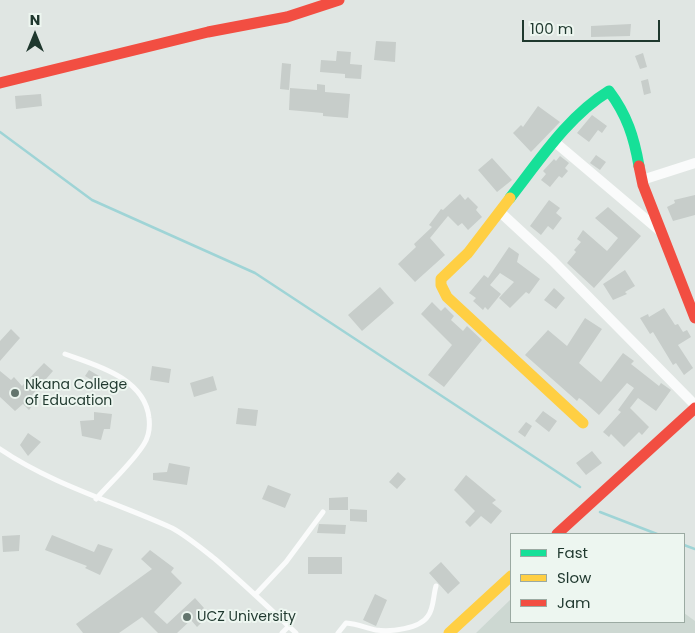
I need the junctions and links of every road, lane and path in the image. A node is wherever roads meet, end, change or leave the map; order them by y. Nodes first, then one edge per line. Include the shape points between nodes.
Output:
1 (338, 0) edge
2 (0, 83) edge
3 (556, 143) junction
4 (695, 163) edge
5 (642, 180) junction
6 (500, 212) junction
7 (662, 232) junction
8 (695, 318) edge
9 (65, 354) dead end
10 (695, 407) edge
11 (583, 423) dead end
12 (0, 449) edge
13 (96, 499) junction
14 (323, 512) dead end
15 (557, 533) edge
16 (510, 577) edge
17 (436, 586) dead end
18 (256, 594) junction
19 (289, 626) junction
20 (282, 633) edge
21 (296, 633) edge
22 (338, 633) edge
23 (449, 633) edge

1 - 2 street via 287,17 208,32
3 - 5 street via 601,93 609,91 633,133
3 - 6 street
3 - 7 street
4 - 5 street
5 - 7 street
6 - 10 street via 554,261
6 - 11 street via 470,250 441,279 441,285 447,297
7 - 8 street
9 - 13 lane via 104,368 131,386 148,412 150,425 144,445
10 - 15 street
12 - 13 lane
13 - 18 lane via 173,529
14 - 18 lane via 286,562
16 - 23 street
17 - 22 lane via 431,611 418,625 374,630 359,624 346,624
18 - 19 lane
19 - 20 lane
19 - 21 lane

